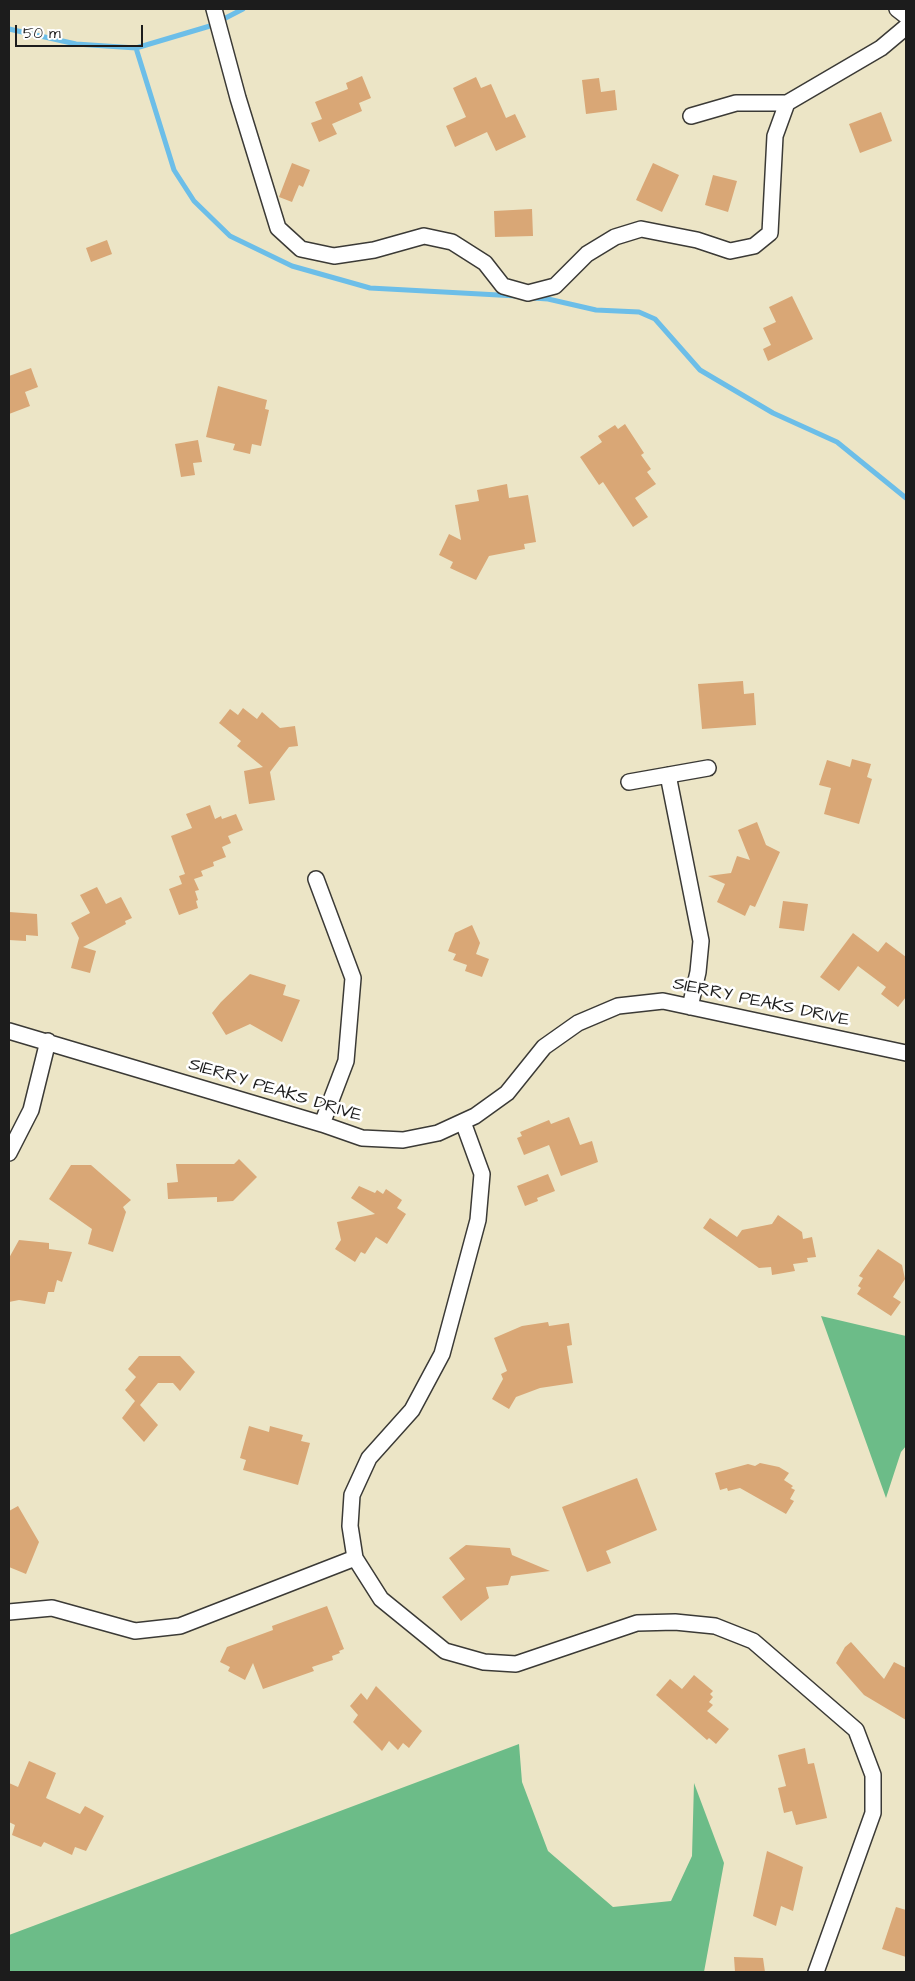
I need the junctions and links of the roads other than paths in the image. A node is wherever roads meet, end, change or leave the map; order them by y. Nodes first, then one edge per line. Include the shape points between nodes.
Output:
1 (214, 9) edge
2 (898, 9) edge
3 (906, 16) edge
4 (906, 27) edge
5 (787, 103) junction
6 (691, 116) dead end
7 (708, 768) dead end
8 (668, 775) junction
9 (629, 782) dead end
10 (316, 879) dead end
11 (690, 1007) junction
12 (9, 1031) edge
13 (48, 1041) junction
14 (906, 1053) edge
15 (463, 1122) junction
16 (322, 1124) junction
17 (9, 1153) edge
18 (355, 1558) junction
19 (9, 1612) edge
20 (816, 1972) edge

1 - 5 street via 278,228 301,249 334,256 374,250 424,236 452,242 485,263 503,286 528,293 556,286 594,250 615,237 641,229 697,240 730,251 754,246 770,233 775,136
2 - 3 street
4 - 5 street via 881,48
5 - 6 street via 736,103
7 - 8 street
8 - 9 street
8 - 11 street via 701,941
10 - 16 street via 353,978 346,1061
11 - 14 street, SIERRY PEAKS DRIVE
11 - 15 street, SIERRY PEAKS DRIVE via 663,1001 618,1006 578,1023 544,1047 507,1093
12 - 13 street, SIERRY PEAKS DRIVE
13 - 16 street, SIERRY PEAKS DRIVE
13 - 17 street via 31,1110
15 - 16 street, SIERRY PEAKS DRIVE via 438,1133 403,1140 362,1138
15 - 18 street via 482,1174 478,1220 442,1354 412,1410 368,1458 352,1495 350,1526
18 - 19 street via 180,1626 135,1631 52,1608
18 - 20 street via 381,1599 444,1651 484,1662 516,1664 637,1623 715,1626 753,1641 856,1730 873,1775 873,1813

